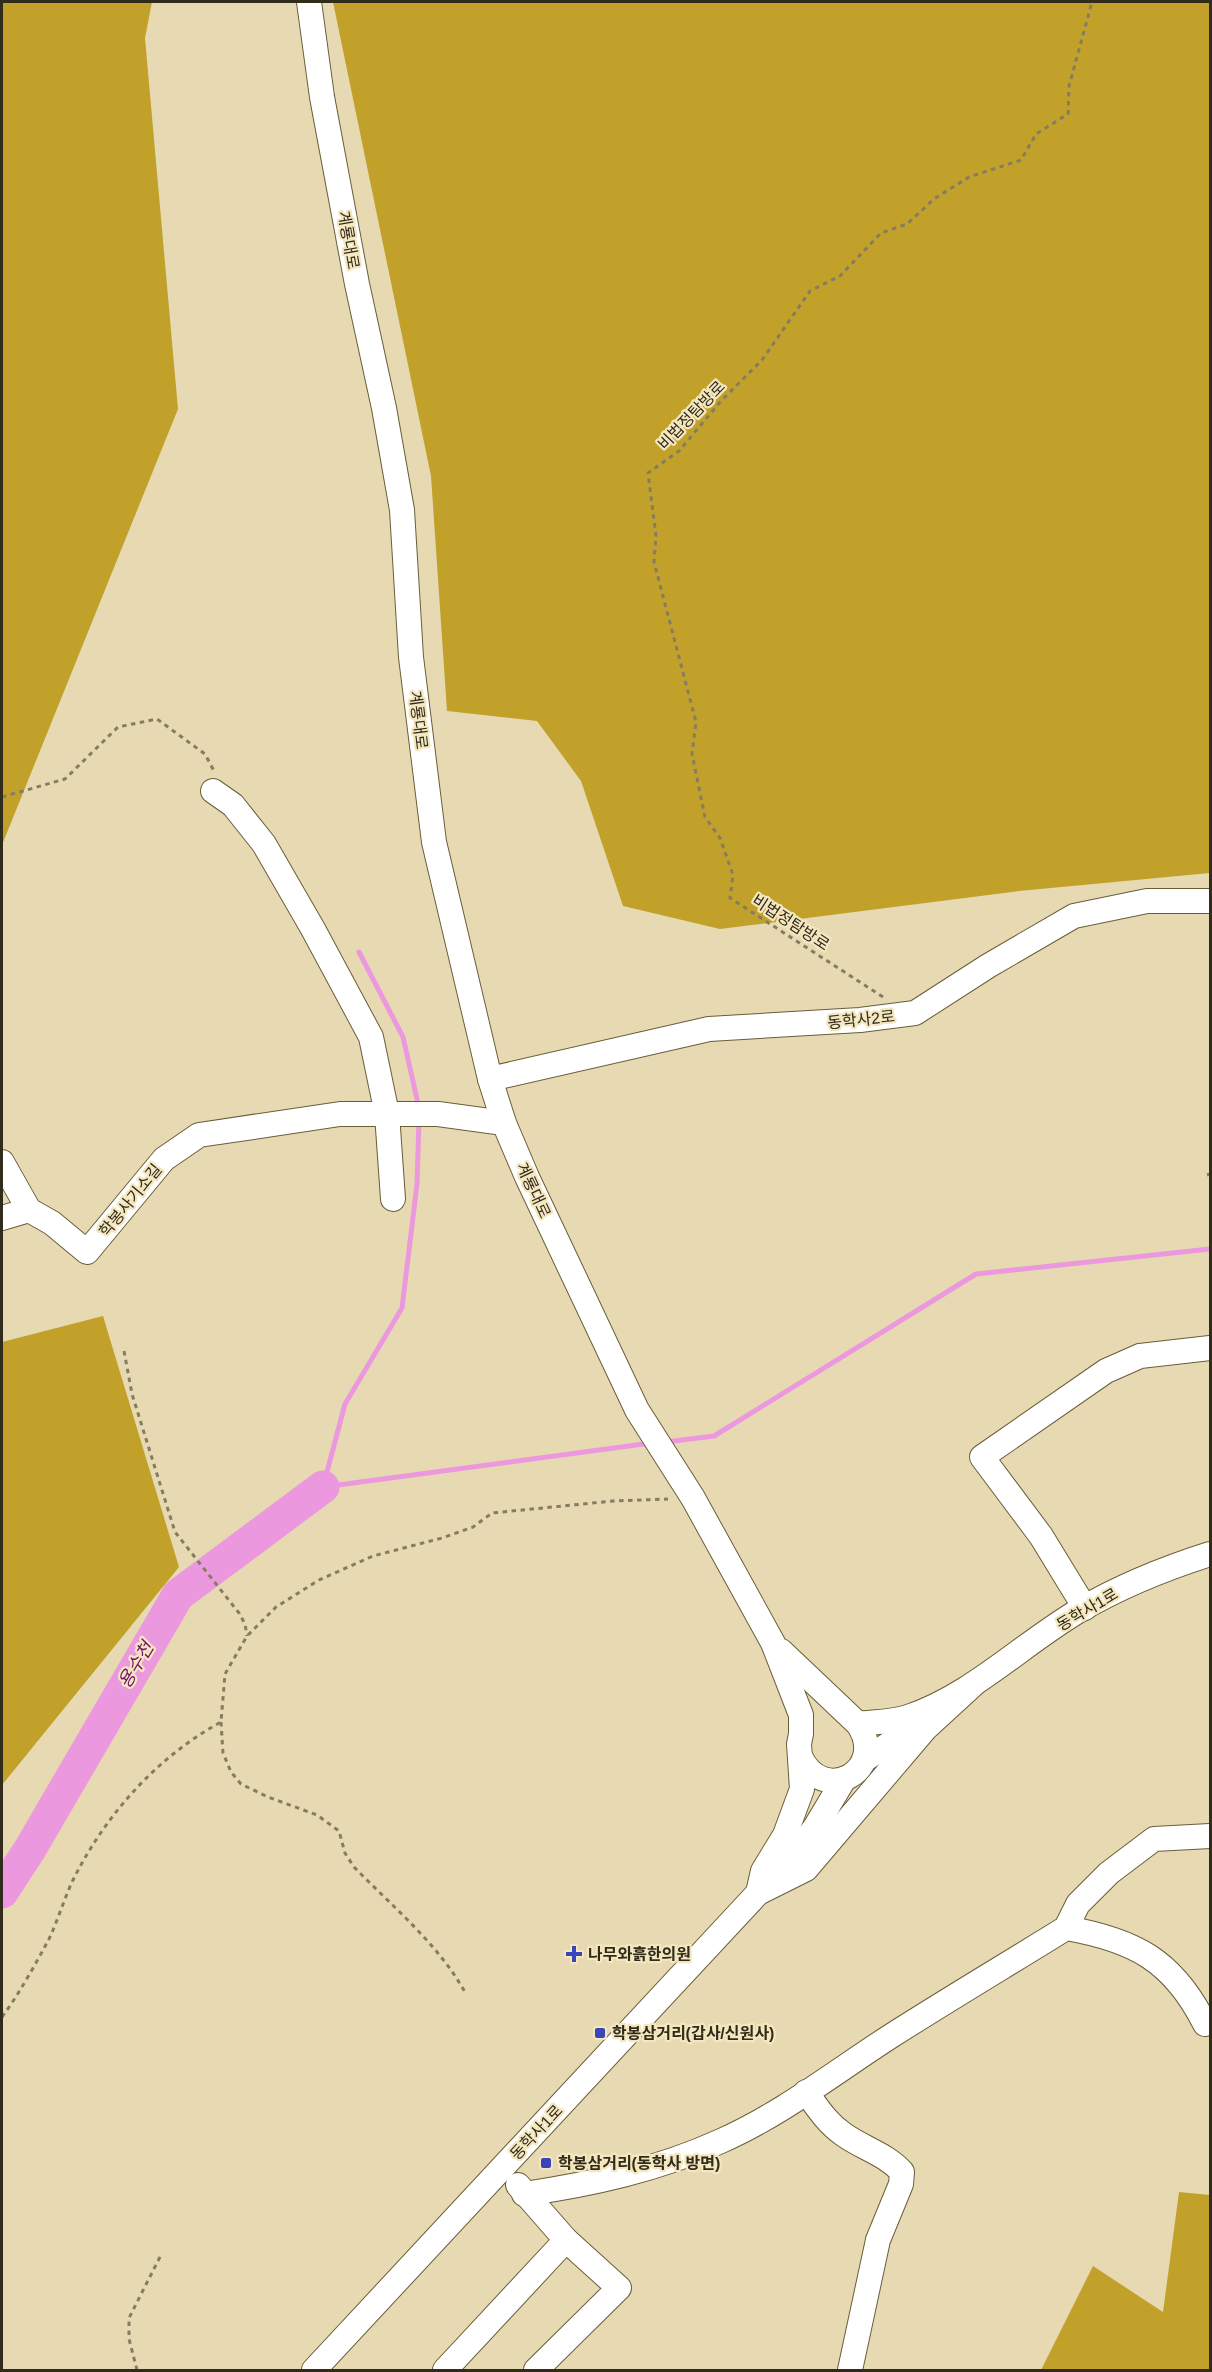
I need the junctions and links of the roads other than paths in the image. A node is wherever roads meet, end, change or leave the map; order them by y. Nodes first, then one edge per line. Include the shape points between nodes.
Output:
1 (309, 2) edge
2 (214, 783) road end
3 (1210, 901) edge
4 (490, 1080) junction
5 (396, 1113) junction
6 (504, 1122) junction
7 (2, 1162) edge
8 (393, 1199) dead end
9 (29, 1210) junction
10 (2, 1218) edge
11 (1210, 1348) edge
12 (1210, 1554) edge
13 (1085, 1608) junction
14 (773, 1643) junction
15 (974, 1684) junction
16 (854, 1721) junction
17 (925, 1729) junction
18 (801, 1745) junction
19 (864, 1760) junction
20 (844, 1779) junction
21 (1210, 1836) edge
22 (766, 1889) junction
23 (1066, 1928) junction
24 (1205, 2024) dead end
25 (806, 2092) junction
26 (505, 2165) junction
27 (524, 2194) junction
28 (566, 2240) junction
29 (314, 2370) edge
30 (445, 2370) edge
31 (536, 2370) edge
32 (850, 2370) edge

1 - 4 street, 계룡대로 via 322,97 402,510 411,657 434,842
2 - 5 street via 264,843 313,929 371,1037
3 - 4 street, 동학사2로 via 1147,901 1074,916 915,1013 710,1029
4 - 6 street, 계룡대로
5 - 6 street
5 - 8 street
5 - 9 street, 학봉사기소길 via 340,1114 199,1136 164,1159 87,1252
6 - 14 street, 계룡대로 via 637,1410 693,1498
7 - 9 street, 학봉사기소길
9 - 10 street
11 - 13 street via 1140,1356 1106,1371 982,1456 1041,1536
12 - 13 street, 동학사1로 via 1164,1569
13 - 15 street, 동학사1로
14 - 16 street
14 - 18 street via 801,1715
15 - 16 street via 907,1717
15 - 17 street
16 - 18 street via 838,1713 816,1717 808,1724
16 - 19 street via 867,1744
17 - 19 street via 892,1742
17 - 22 street via 807,1869
18 - 20 street via 804,1766 812,1774 822,1779
18 - 22 street via 802,1789 785,1835 763,1871
19 - 20 street via 854,1774
20 - 22 street, 동학사1로 via 797,1855
21 - 23 street via 1154,1839 1109,1873 1078,1904
22 - 26 street, 동학사1로
23 - 24 street via 1124,1942 1156,1959 1192,1999
23 - 25 street
25 - 27 street via 764,2120 720,2142 656,2166 584,2186
25 - 32 street via 825,2119 842,2134 895,2164 902,2172 901,2184 878,2240
26 - 27 street
26 - 29 street, 동학사1로
27 - 28 street
28 - 30 street
28 - 31 street via 619,2288

